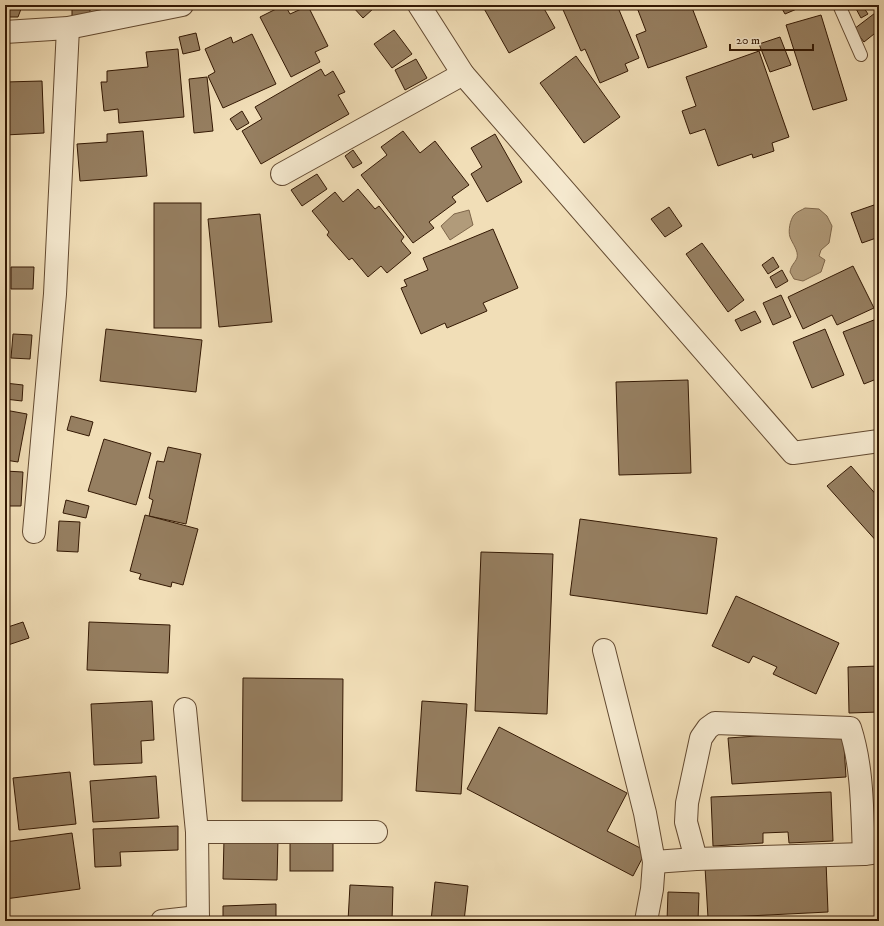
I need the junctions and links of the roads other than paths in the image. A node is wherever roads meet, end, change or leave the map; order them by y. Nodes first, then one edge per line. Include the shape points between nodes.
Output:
1 (182, 5) edge
2 (419, 5) edge
3 (839, 5) edge
4 (68, 28) junction
5 (5, 32) edge
6 (861, 55) dead end
7 (463, 74) junction
8 (282, 174) dead end
9 (879, 441) edge
10 (34, 532) dead end
11 (604, 650) dead end
12 (185, 709) dead end
13 (197, 832) junction
14 (376, 832) dead end
15 (871, 853) edge
16 (696, 859) junction
17 (654, 862) junction
18 (198, 919) edge
19 (162, 921) edge
20 (646, 921) edge

1 - 4 street
2 - 7 street
3 - 6 lane
4 - 5 street
4 - 10 street via 55,294
7 - 8 street
7 - 9 street via 793,453
11 - 17 street via 645,813
12 - 13 street
13 - 14 street
13 - 18 street
15 - 16 street
15 - 16 street via 855,742 850,728 715,722 701,738 687,802 686,822
16 - 17 street
17 - 20 street
18 - 19 street

